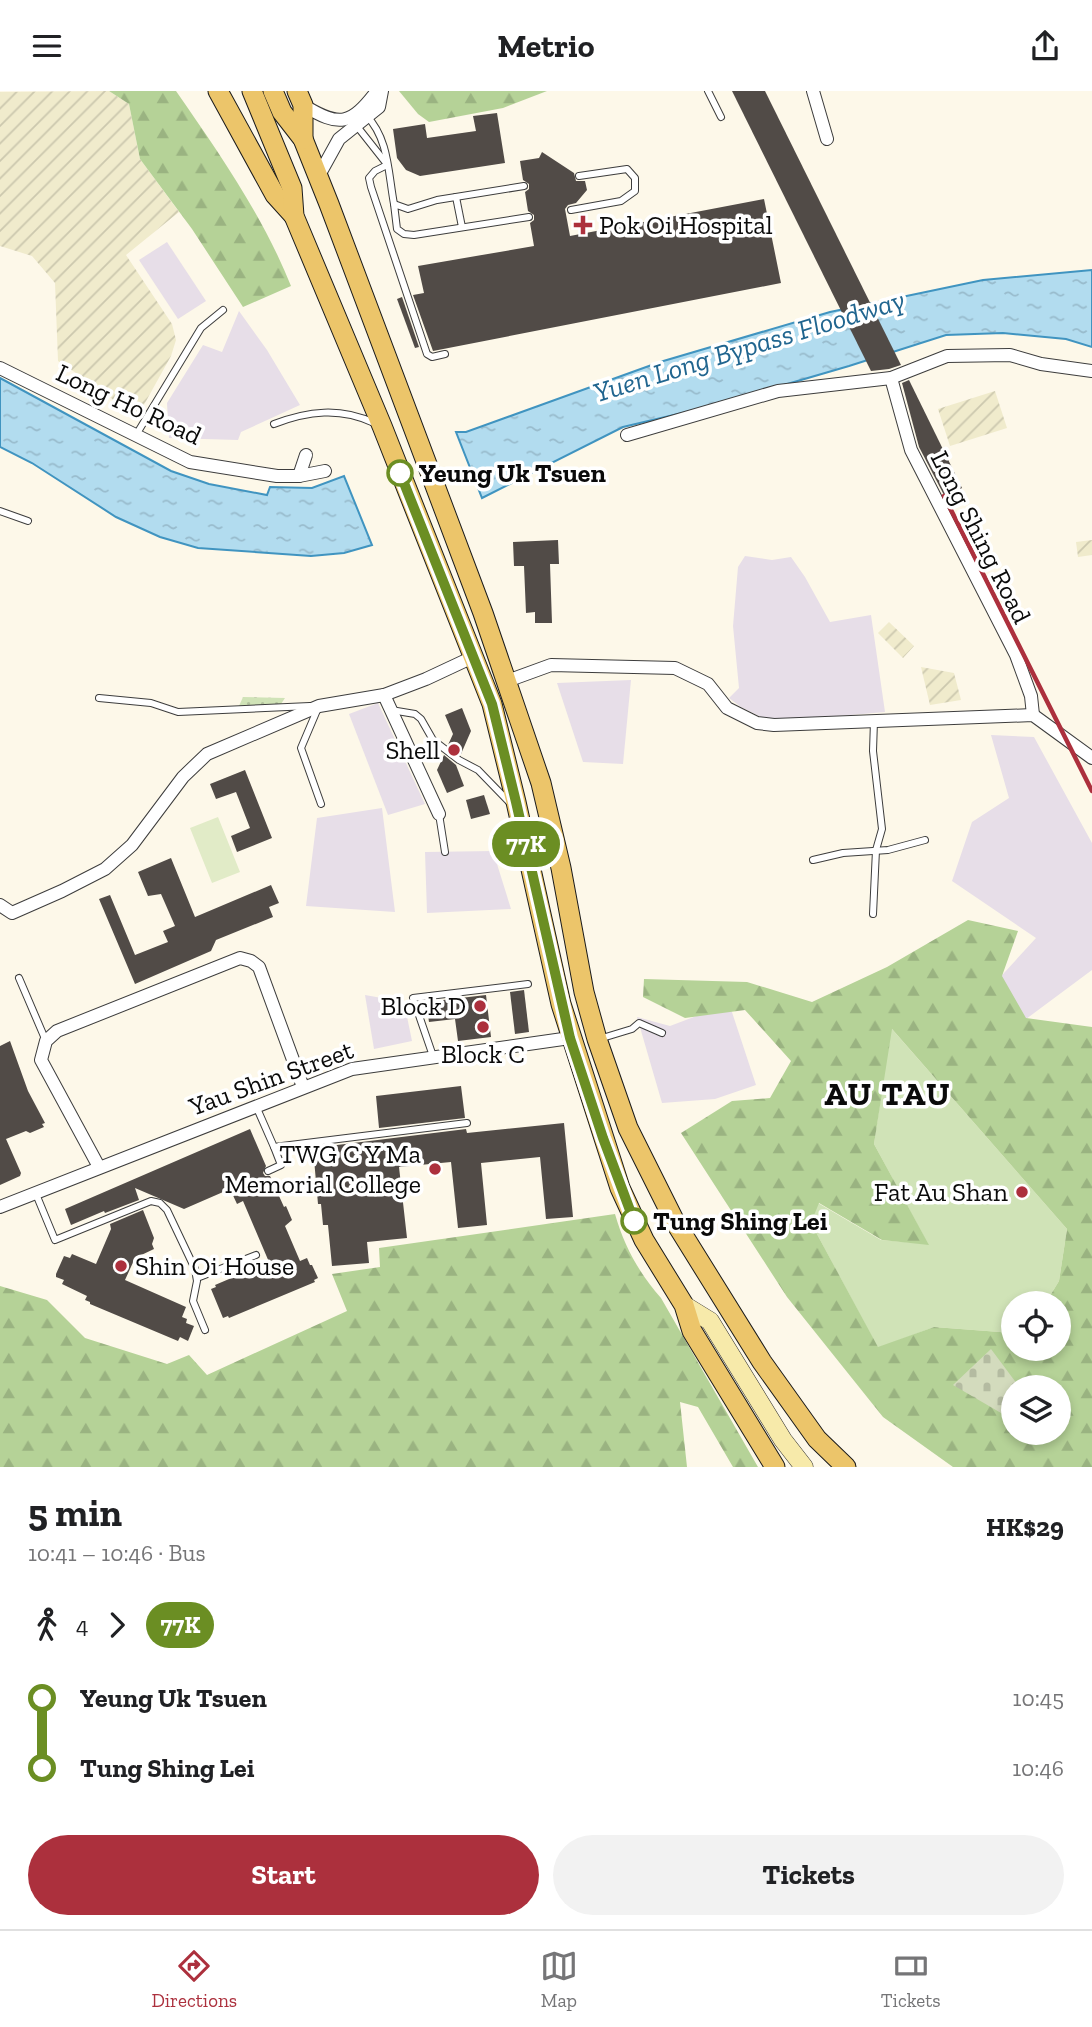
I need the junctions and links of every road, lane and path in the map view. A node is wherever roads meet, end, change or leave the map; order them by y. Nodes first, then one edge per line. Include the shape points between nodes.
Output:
1 (218, 91) edge
2 (253, 91) edge
3 (273, 91) edge
4 (377, 91) edge
5 (382, 91) edge
6 (708, 91) edge
7 (813, 91) edge
8 (300, 98) edge
9 (721, 117) dead end
10 (360, 118) junction
11 (303, 139) junction
12 (827, 139) dead end
13 (387, 165) junction
14 (579, 176) dead end
15 (318, 177) junction
16 (524, 185) dead end
17 (456, 197) junction
18 (394, 204) junction
19 (572, 210) dead end
20 (294, 216) junction
21 (529, 217) dead end
22 (462, 227) junction
23 (222, 310) dead end
24 (445, 354) dead end
25 (0, 368) edge
26 (1092, 371) edge
27 (891, 378) junction
28 (274, 425) dead end
29 (382, 426) junction
30 (136, 435) junction
31 (627, 435) dead end
32 (306, 455) dead end
33 (325, 471) dead end
34 (299, 476) junction
35 (0, 511) edge
36 (28, 521) dead end
37 (473, 657) junction
38 (506, 681) junction
39 (384, 695) junction
40 (99, 698) dead end
41 (319, 706) junction
42 (391, 710) junction
43 (1033, 715) junction
44 (874, 721) junction
45 (1092, 758) edge
46 (321, 804) dead end
47 (519, 812) junction
48 (439, 814) joint
49 (925, 840) dead end
50 (876, 850) junction
51 (445, 852) dead end
52 (813, 860) dead end
53 (0, 905) edge
54 (873, 913) dead end
55 (19, 978) dead end
56 (528, 983) dead end
57 (662, 1033) dead end
58 (570, 1038) junction
59 (597, 1039) junction
60 (46, 1041) junction
61 (433, 1056) junction
62 (303, 1087) junction
63 (256, 1106) junction
64 (467, 1123) dead end
65 (274, 1147) junction
66 (99, 1167) junction
67 (268, 1171) dead end
68 (35, 1193) junction
69 (0, 1207) edge
70 (256, 1255) dead end
71 (197, 1278) junction
72 (684, 1305) junction
73 (205, 1330) dead end
74 (775, 1467) edge
75 (804, 1467) edge
76 (846, 1467) edge

1 - 20 main road via 275,195
2 - 20 main road via 292,188
3 - 11 main road
4 - 10 street
5 - 10 street via 379,107
6 - 9 lane
7 - 12 street
8 - 10 street via 328,118
8 - 11 main road
10 - 13 lane
10 - 13 lane via 381,136
10 - 15 street via 335,144
11 - 15 main road
13 - 18 lane
13 - 24 lane via 374,171 369,178 371,187 427,354
14 - 19 lane via 627,169 634,176 635,191 621,201
15 - 38 main road
16 - 17 lane
17 - 18 lane via 408,209
17 - 22 lane
18 - 22 lane via 397,229 404,234
20 - 29 main road
21 - 22 lane
23 - 30 lane via 201,328
25 - 30 street, Long Ho Road
26 - 27 street via 1010,355 947,356
27 - 31 street via 778,391
27 - 43 street, Long Shing Road via 911,450 1016,655
28 - 29 lane via 320,411 357,415
29 - 37 main road
30 - 34 street, Long Ho Road via 190,462
32 - 34 street
33 - 34 street, Long Ho Road
35 - 36 lane
37 - 39 street
37 - 47 main road via 492,704
38 - 44 street via 551,665 675,668 708,684 727,708 757,723
38 - 59 main road via 541,783
39 - 41 street
39 - 42 street
40 - 41 lane via 151,703 178,712
41 - 46 lane via 301,748
41 - 53 street via 207,754 183,777 132,845 105,869 12,913
42 - 47 lane via 415,714 433,740 478,770
42 - 48 street
43 - 44 street
43 - 45 street
44 - 50 lane via 882,829
47 - 58 main road
48 - 51 lane
49 - 50 lane
50 - 52 lane
50 - 54 lane
55 - 60 lane
56 - 61 lane via 413,997
57 - 59 lane via 639,1023
58 - 61 street, Yau Shin Street
58 - 72 main road via 620,1188 643,1240
59 - 76 main road via 628,1128 675,1222 762,1362 817,1439
60 - 62 street via 57,1031 240,958 259,967
60 - 66 street via 41,1059
61 - 62 street, Yau Shin Street via 352,1069
62 - 63 street, Yau Shin Street
63 - 65 lane
63 - 66 street, Yau Shin Street
64 - 65 lane
65 - 67 lane via 281,1165
66 - 68 street, Yau Shin Street
68 - 69 street, Yau Shin Street
68 - 71 lane via 55,1240 151,1201 160,1203
70 - 71 lane
71 - 73 lane via 193,1301
72 - 74 main road via 692,1331
72 - 75 main road via 710,1321

